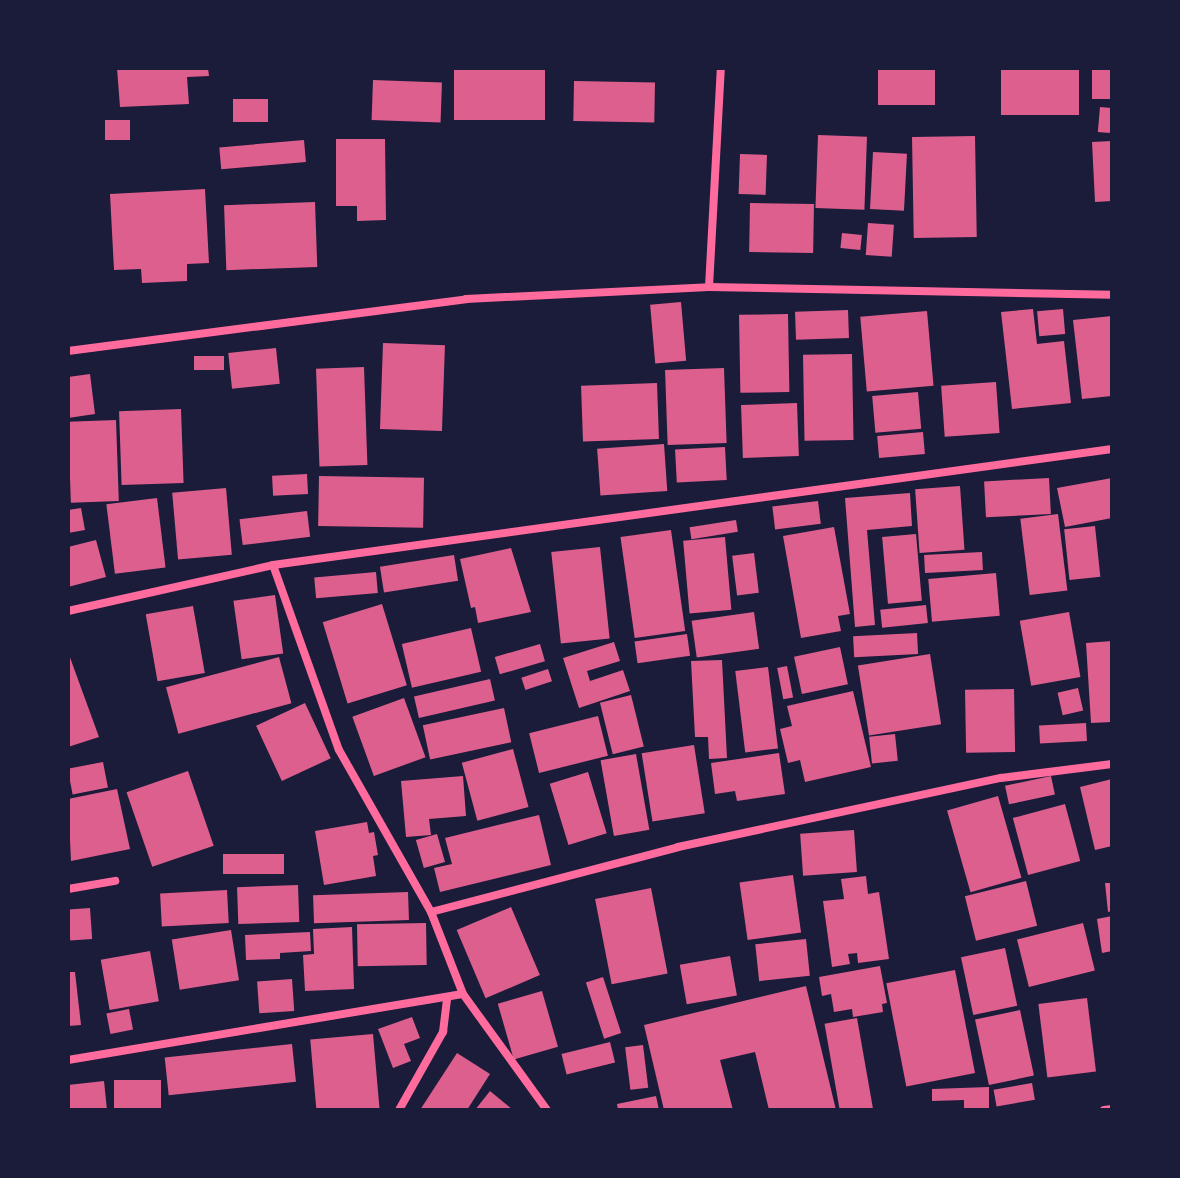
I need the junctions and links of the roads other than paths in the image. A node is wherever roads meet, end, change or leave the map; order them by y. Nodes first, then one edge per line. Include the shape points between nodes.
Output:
1 (721, 68) edge
2 (709, 287) junction
3 (1112, 295) edge
4 (68, 351) edge
5 (1112, 449) edge
6 (273, 565) junction
7 (68, 611) edge
8 (1112, 764) edge
9 (115, 881) dead end
10 (68, 889) edge
11 (431, 912) junction
12 (463, 994) junction
13 (447, 997) junction
14 (68, 1060) edge
15 (1112, 1109) edge
16 (399, 1110) edge
17 (547, 1110) edge
18 (1104, 1110) edge

1 - 2 street
2 - 3 street
2 - 4 street via 466,299
5 - 6 street
6 - 7 street
6 - 11 street via 339,750
8 - 11 street via 1001,778 678,847
9 - 10 street
11 - 12 street
12 - 13 street
12 - 17 street
13 - 14 street
13 - 16 street via 443,1032
15 - 18 street

